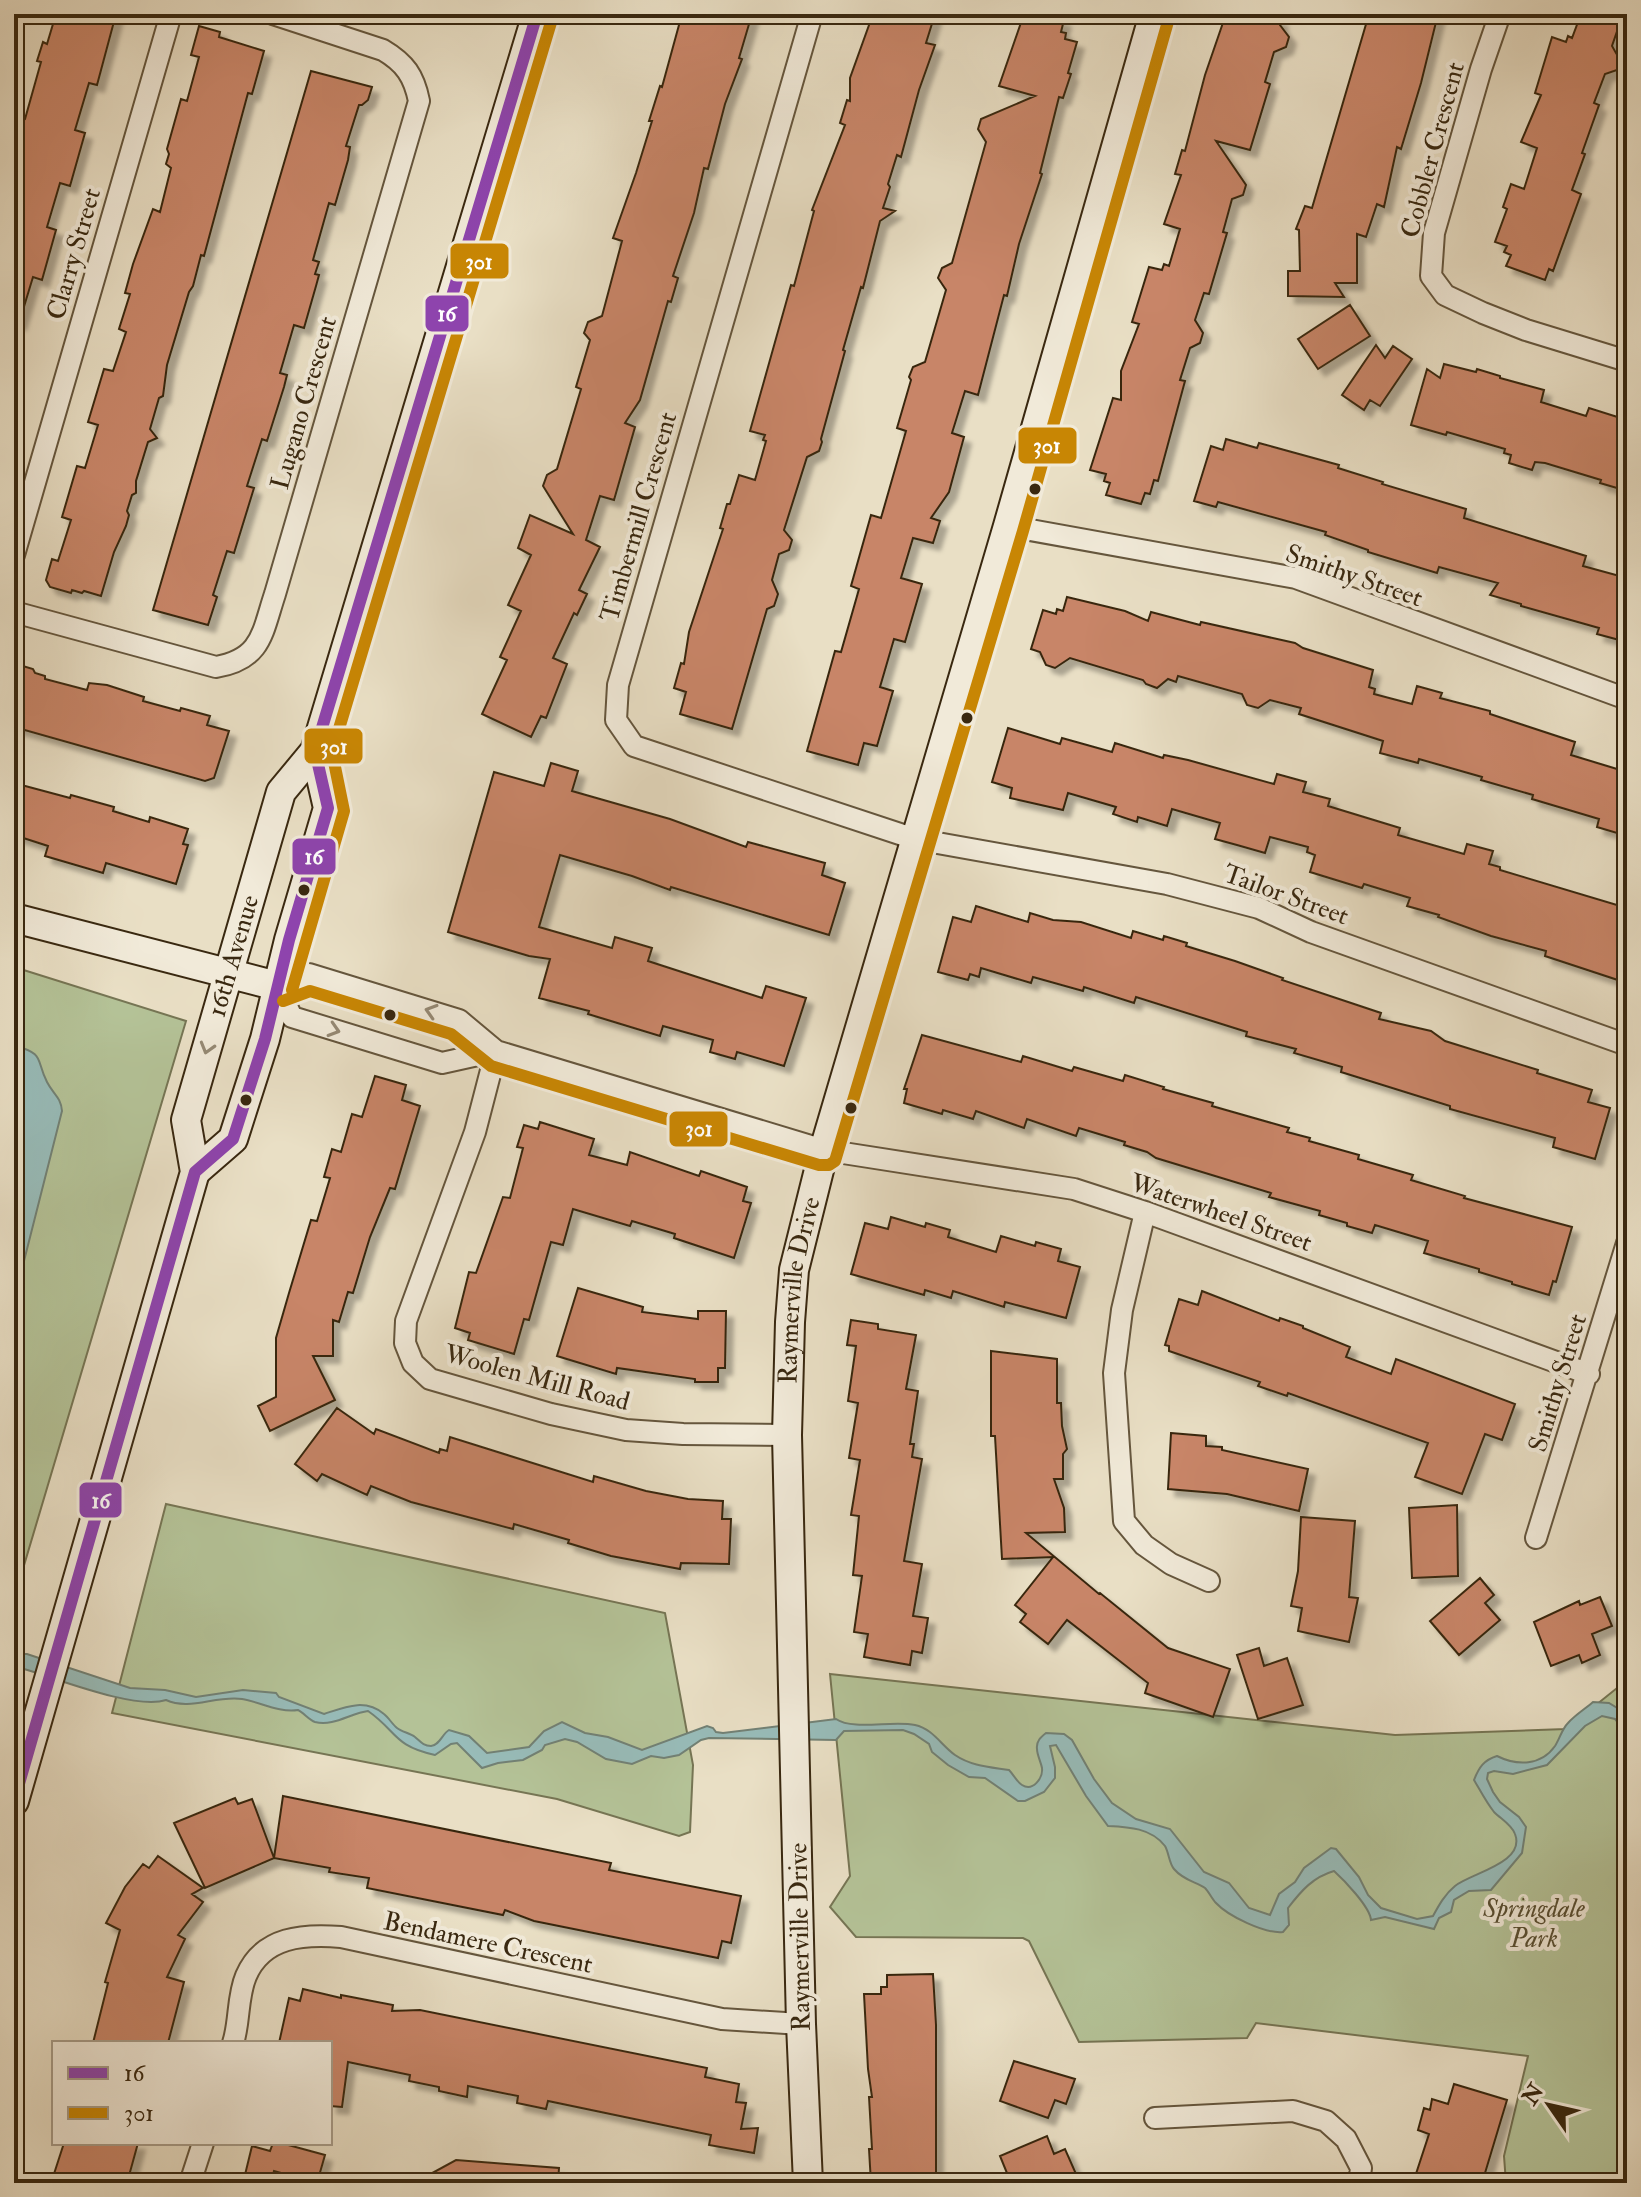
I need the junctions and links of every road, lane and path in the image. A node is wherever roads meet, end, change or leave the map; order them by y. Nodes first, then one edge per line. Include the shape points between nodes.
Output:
1 (171, 14) edge
2 (273, 14) edge
3 (537, 14) edge
4 (812, 14) edge
5 (1154, 14) edge
6 (1500, 14) edge
7 (1627, 361) edge
8 (1008, 526) junction
9 (14, 555) edge
10 (14, 612) edge
11 (1627, 699) edge
12 (315, 751) junction
13 (915, 839) junction
14 (14, 918) edge
15 (229, 973) junction
16 (277, 986) junction
17 (1627, 1045) edge
18 (496, 1051) junction
19 (824, 1150) junction
20 (195, 1172) junction
21 (1145, 1212) junction
22 (1627, 1243) edge
23 (1589, 1374) junction
24 (787, 1435) junction
25 (1536, 1538) dead end
26 (1209, 1581) dead end
27 (14, 1801) edge
28 (801, 2024) junction
29 (233, 2041) edge
30 (1155, 2118) dead end
31 (202, 2145) edge
32 (190, 2183) edge
33 (808, 2183) edge
34 (1359, 2183) edge

1 - 9 street, Clarry Street
2 - 10 street, Lugano Crescent via 394,56 411,74 419,101 257,646 249,656 216,667
3 - 12 street, 16th Avenue
4 - 13 street, Timbermill Crescent via 618,685 616,720 634,746
5 - 8 street, Raymerville Drive
6 - 7 street, Cobbler Crescent via 1434,233 1431,276 1445,295 1483,313
8 - 11 street, Smithy Street via 1296,578
8 - 13 street, Raymerville Drive
12 - 15 street, 16th Avenue via 281,792
12 - 16 street, 16th Avenue via 328,808
13 - 17 street, Tailor Street via 1167,884 1259,908 1311,932
13 - 19 street, Raymerville Drive
14 - 15 street
15 - 16 street
15 -> 20 street, 16th Avenue via 186,1120
18 -> 16 street via 459,1020 309,974
16 -> 18 street via 292,1017 442,1063
16 - 20 street, 16th Avenue via 233,1139
18 - 19 street, Waterwheel Street
18 - 24 street, Woolen Mill Road via 475,1132 406,1321 405,1343 413,1363 430,1379 626,1430
19 - 21 street, Waterwheel Street via 1074,1189
19 - 24 street, Raymerville Drive via 794,1270
20 - 27 street, 16th Avenue
21 - 23 street, Waterwheel Street
21 - 26 street via 1122,1310 1114,1373 1124,1521 1144,1545
22 - 23 street, Smithy Street
23 - 25 street, Smithy Street
24 - 28 street, Raymerville Drive
28 - 29 street, Bendamere Crescent via 722,2019 312,1935 286,1939 263,1951 246,1975
28 - 33 street, Raymerville Drive
30 - 34 street via 1293,2111 1326,2121 1346,2139 1361,2168
31 - 32 street

